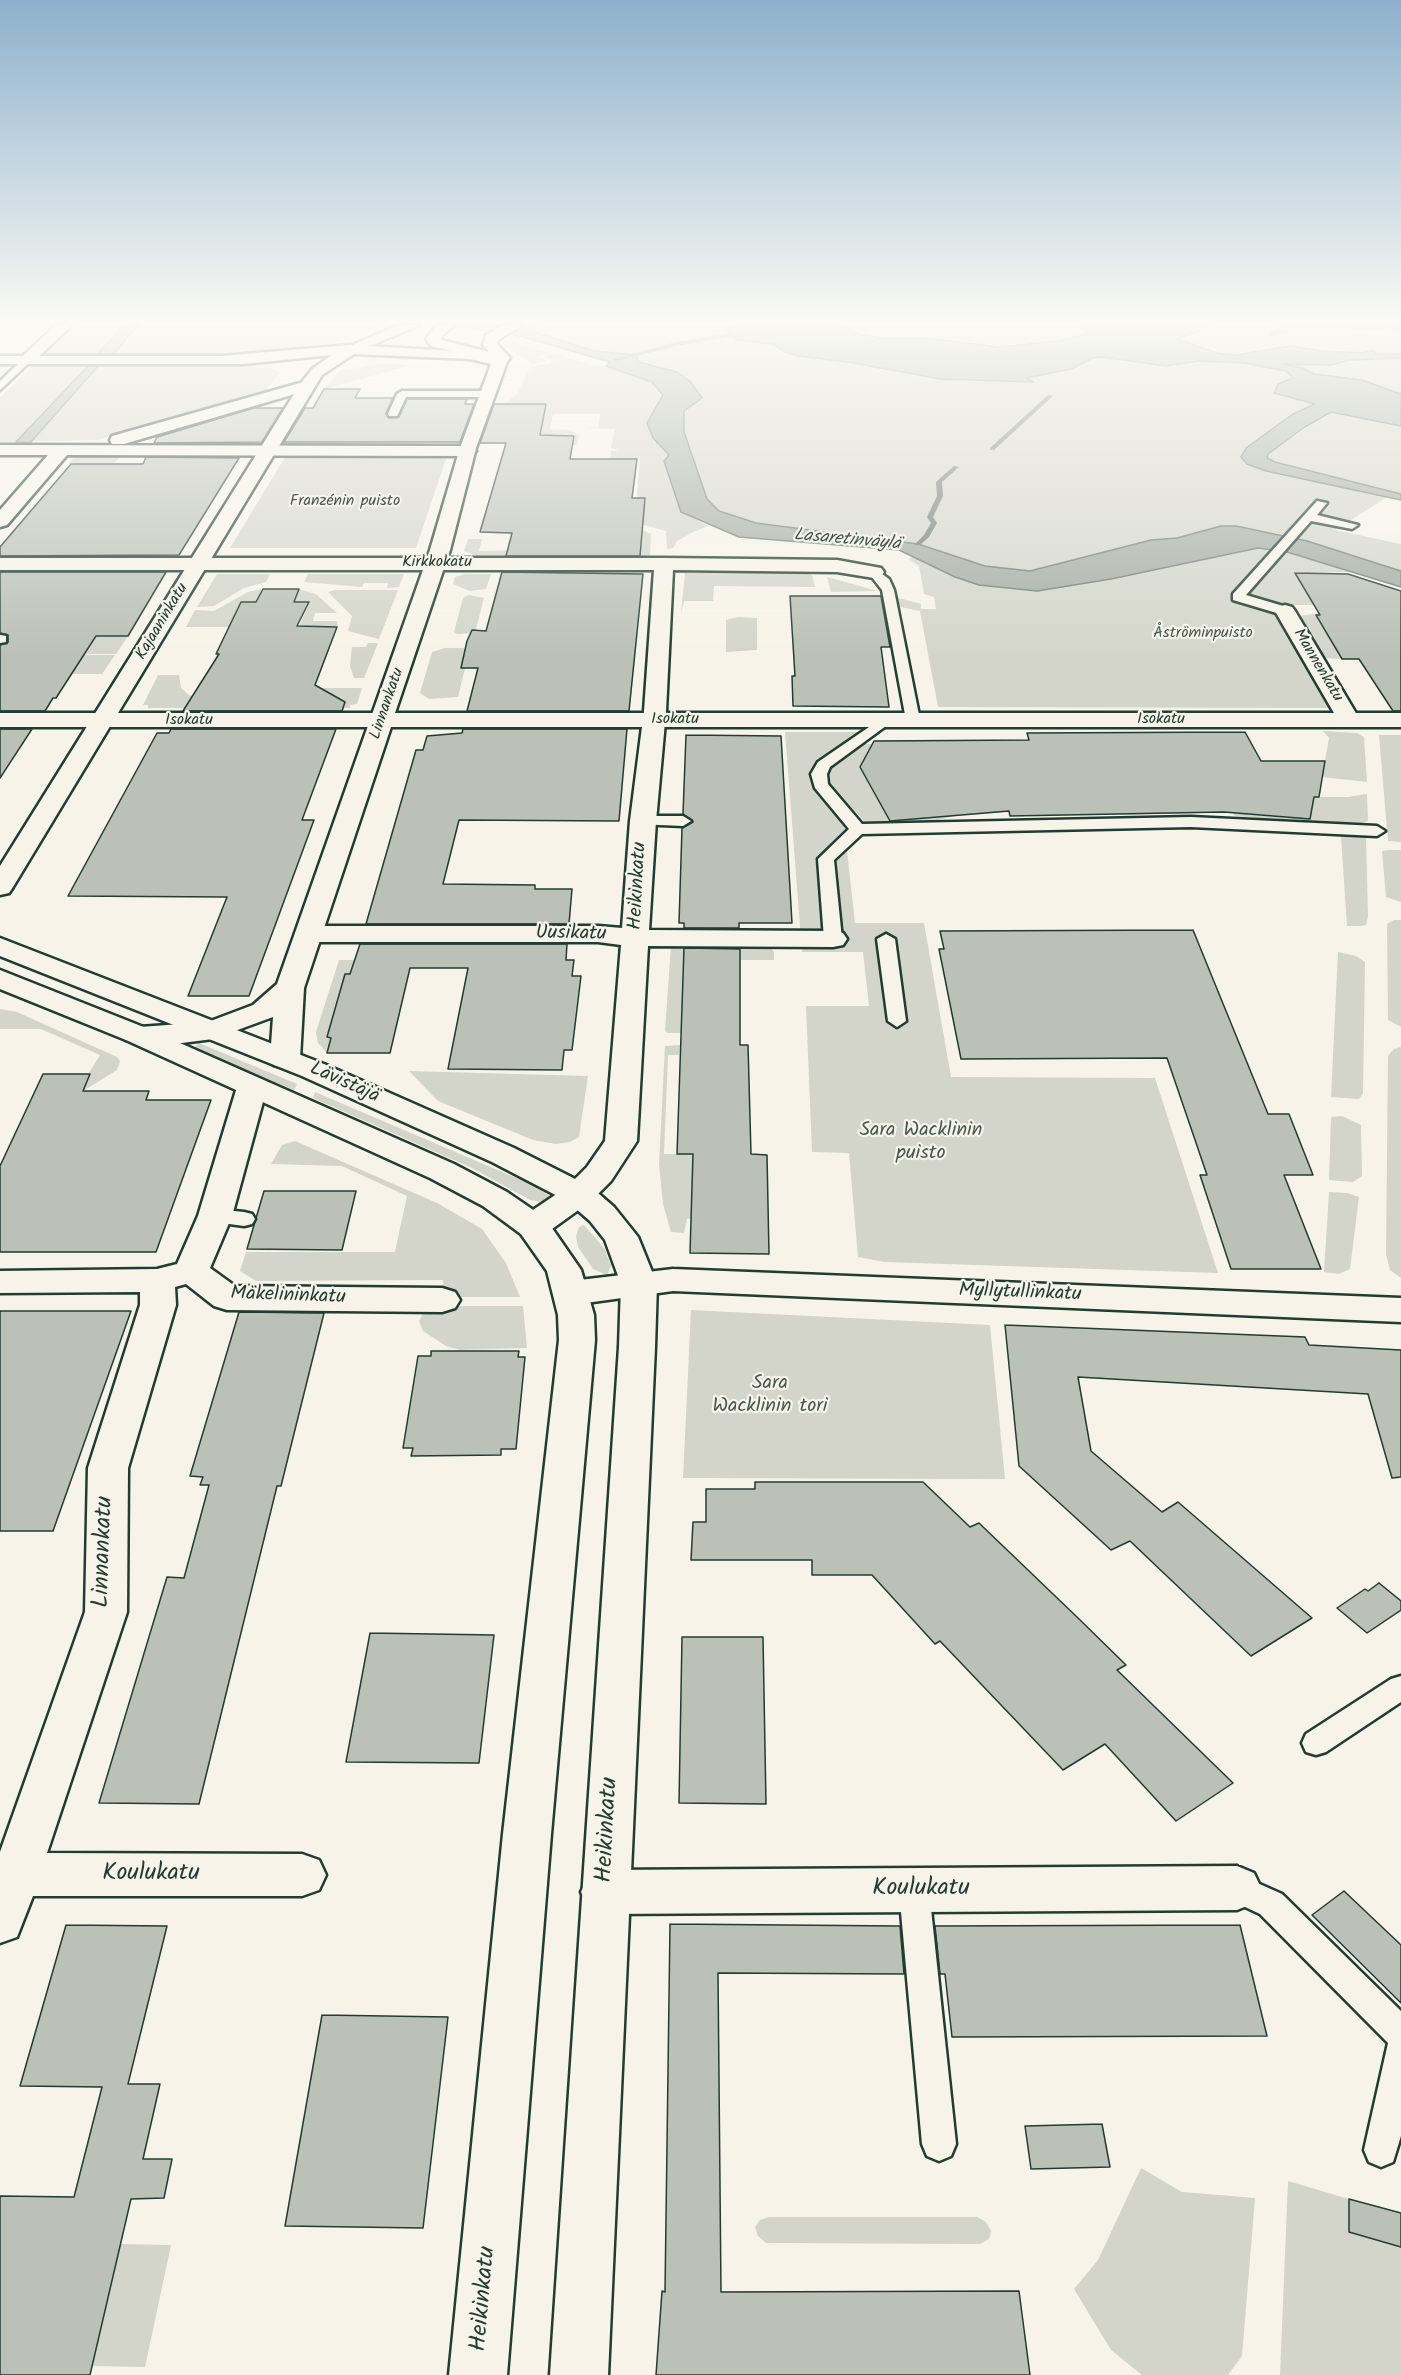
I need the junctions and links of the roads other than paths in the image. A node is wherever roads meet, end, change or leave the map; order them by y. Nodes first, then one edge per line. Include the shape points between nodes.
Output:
1 (123, 436) edge
2 (277, 436) edge
3 (474, 436) edge
4 (0, 450) edge
5 (71, 450) junction
6 (268, 451) junction
7 (468, 451) junction
8 (1321, 503) dead end
9 (1309, 517) junction
10 (0, 521) edge
11 (1352, 525) dead end
12 (436, 562) junction
13 (198, 563) junction
14 (0, 564) edge
15 (664, 564) junction
16 (874, 572) joint
17 (1285, 611) joint
18 (0, 720) edge
19 (103, 720) junction
20 (383, 720) junction
21 (653, 720) junction
22 (885, 720) junction
23 (913, 720) junction
24 (1349, 720) junction
25 (1401, 720) edge
26 (643, 821) junction
27 (683, 821) dead end
28 (858, 830) junction
29 (1377, 831) dead end
30 (0, 887) edge
31 (309, 934) junction
32 (636, 938) junction
33 (833, 939) joint
34 (886, 939) dead end
35 (0, 946) edge
36 (0, 979) edge
37 (291, 988) junction
38 (897, 1021) dead end
39 (213, 1030) junction
40 (136, 1034) junction
41 (285, 1059) junction
42 (252, 1087) junction
43 (579, 1194) junction
44 (533, 1226) junction
45 (174, 1276) junction
46 (0, 1282) edge
47 (639, 1284) junction
48 (571, 1293) junction
49 (442, 1300) dead end
50 (1401, 1310) edge
51 (1401, 1687) edge
52 (1316, 1743) dead end
53 (8, 1875) edge
54 (302, 1875) dead end
55 (1238, 1888) joint
56 (914, 1890) junction
57 (605, 1892) junction
58 (0, 1921) edge
59 (1401, 2033) edge
60 (1401, 2052) edge
61 (939, 2144) dead end
62 (1382, 2150) dead end
63 (478, 2375) edge
64 (579, 2375) edge

1 - 5 main road
2 - 6 main road, Kajaaninkatu
3 - 7 main road, Linnankatu
4 - 5 main road
5 - 6 main road
5 - 10 main road
6 - 7 main road
6 - 13 main road, Kajaaninkatu
7 - 12 main road, Linnankatu
8 - 9 lane
9 - 11 lane
9 - 17 lane via 1238,597
12 - 13 main road, Kirkkokatu
12 - 15 main road, Kirkkokatu
12 - 20 main road, Linnankatu
13 - 14 main road, Kirkkokatu
13 - 19 main road, Kajaaninkatu
15 - 16 main road, Kirkkokatu via 837,566
15 - 21 main road, Heikinkatu
16 - 23 lane via 888,590
17 - 24 main road, Mannenkatu
18 - 19 main road, Isokatu
19 - 20 main road, Isokatu
19 - 30 main road, Kajaaninkatu
20 - 21 main road, Isokatu
20 - 31 main road, Linnankatu
21 - 22 main road, Isokatu
21 - 26 main road, Heikinkatu
22 - 23 main road, Isokatu
22 - 28 lane via 823,765 819,774 820,785
23 - 24 main road, Isokatu
24 - 25 main road, Isokatu
26 - 27 lane
26 - 32 main road, Heikinkatu
28 - 29 lane via 1191,822
28 - 33 lane via 826,859
31 - 32 main road, Uusikatu via 598,934
31 - 37 main road, Linnankatu
32 - 33 main road, Uusikatu
32 - 43 main road, Heikinkatu via 621,1141 599,1174
34 - 38 lane
35 - 39 main road, Lävistäjä
36 - 40 main road, Lävistäjä
37 - 39 main road via 263,1011
37 - 41 main road, Linnankatu
39 - 40 main road
39 - 41 main road, Lävistäjä
40 - 42 main road, Lävistäjä
41 - 43 main road, Lävistäjä via 504,1155
42 - 44 main road, Lävistäjä via 442,1171 495,1199
42 - 45 main road, Linnankatu via 230,1217
43 - 44 main road, Heikinkatu
43 - 47 main road, Lävistäjä via 621,1237
44 - 48 main road, Lävistäjä via 564,1270
45 - 46 main road
45 - 49 main road, Mäkelininkatu via 227,1298
45 - 53 main road, Linnankatu via 158,1305 108,1468 106,1612
47 - 48 main road, Myllytullinkatu
47 - 50 main road, Myllytullinkatu via 673,1280
47 - 57 main road, Heikinkatu
48 - 63 main road, Heikinkatu via 577,1340
51 - 52 lane
53 - 54 main road, Koulukatu
53 - 58 main road, Linnankatu
55 - 56 main road, Koulukatu
55 - 59 lane via 1271,1904
56 - 57 main road, Koulukatu
56 - 61 lane
57 - 64 main road, Heikinkatu
60 - 62 lane

